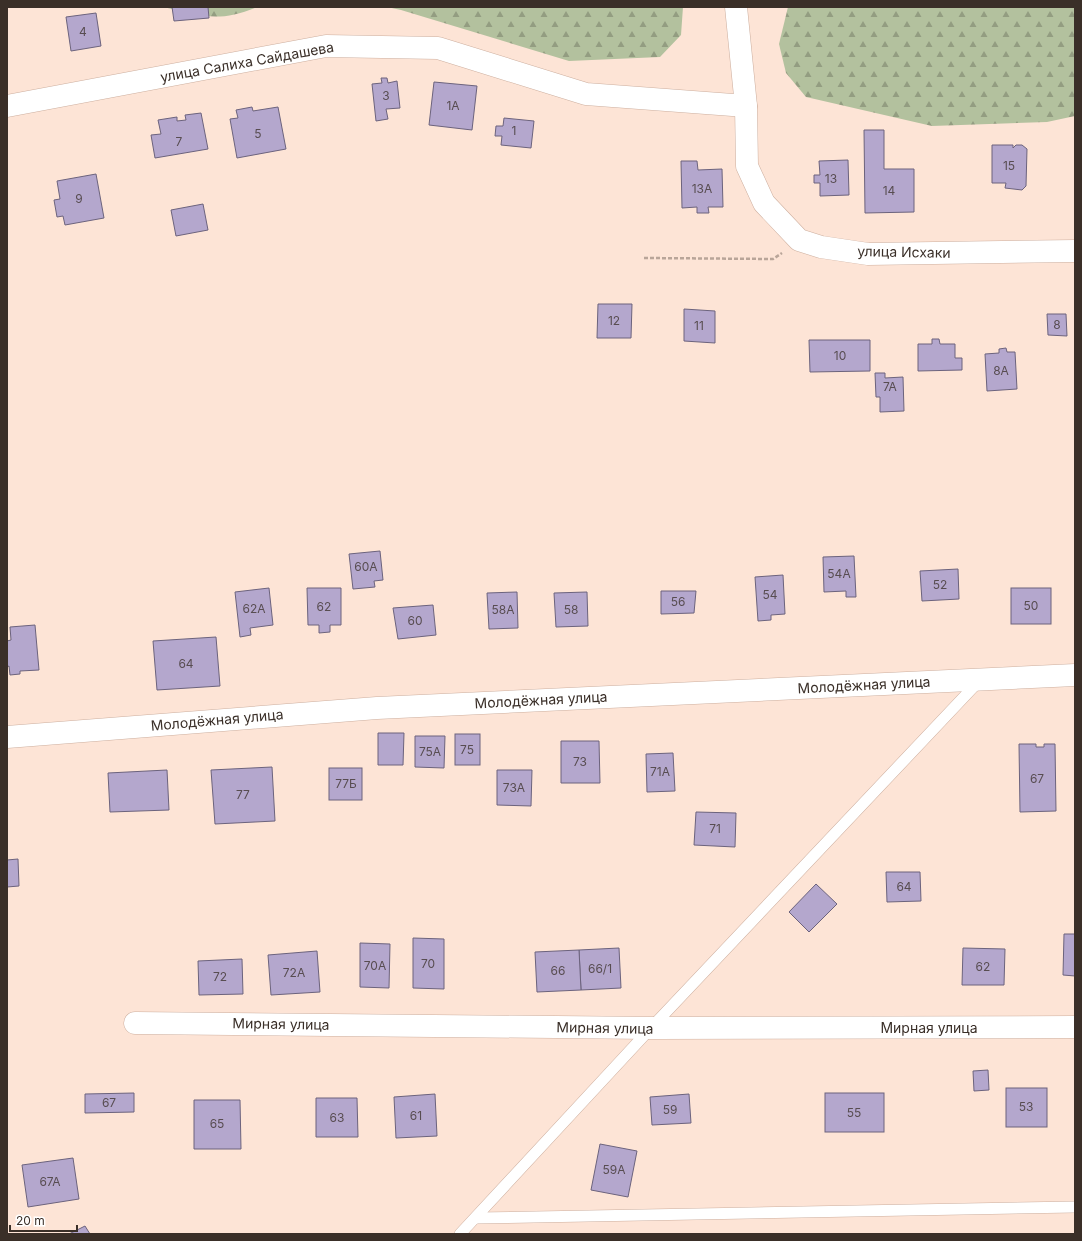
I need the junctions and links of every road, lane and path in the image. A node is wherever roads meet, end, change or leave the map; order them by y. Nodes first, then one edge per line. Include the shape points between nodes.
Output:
1 (736, 7) edge
2 (7, 106) edge
3 (746, 106) junction
4 (800, 240) junction
5 (1075, 252) edge
6 (644, 258) dead end
7 (1075, 675) edge
8 (980, 680) junction
9 (7, 737) edge
10 (134, 1023) dead end
11 (1075, 1027) edge
12 (651, 1028) junction
13 (1075, 1207) edge
14 (477, 1218) junction
15 (460, 1234) edge

1 - 3 street
2 - 3 street, улица Салиха Сайдашева via 326,46 438,48 586,94
3 - 4 street via 747,166 764,203
4 - 5 street, улица Исхаки via 821,247 868,254
4 - 6 path via 773,259
7 - 8 street, Молодёжная улица
8 - 9 street, Молодёжная улица via 377,708
8 - 12 lane
10 - 12 street, Мирная улица
11 - 12 street, Мирная улица
12 - 14 lane
13 - 14 lane
14 - 15 lane

